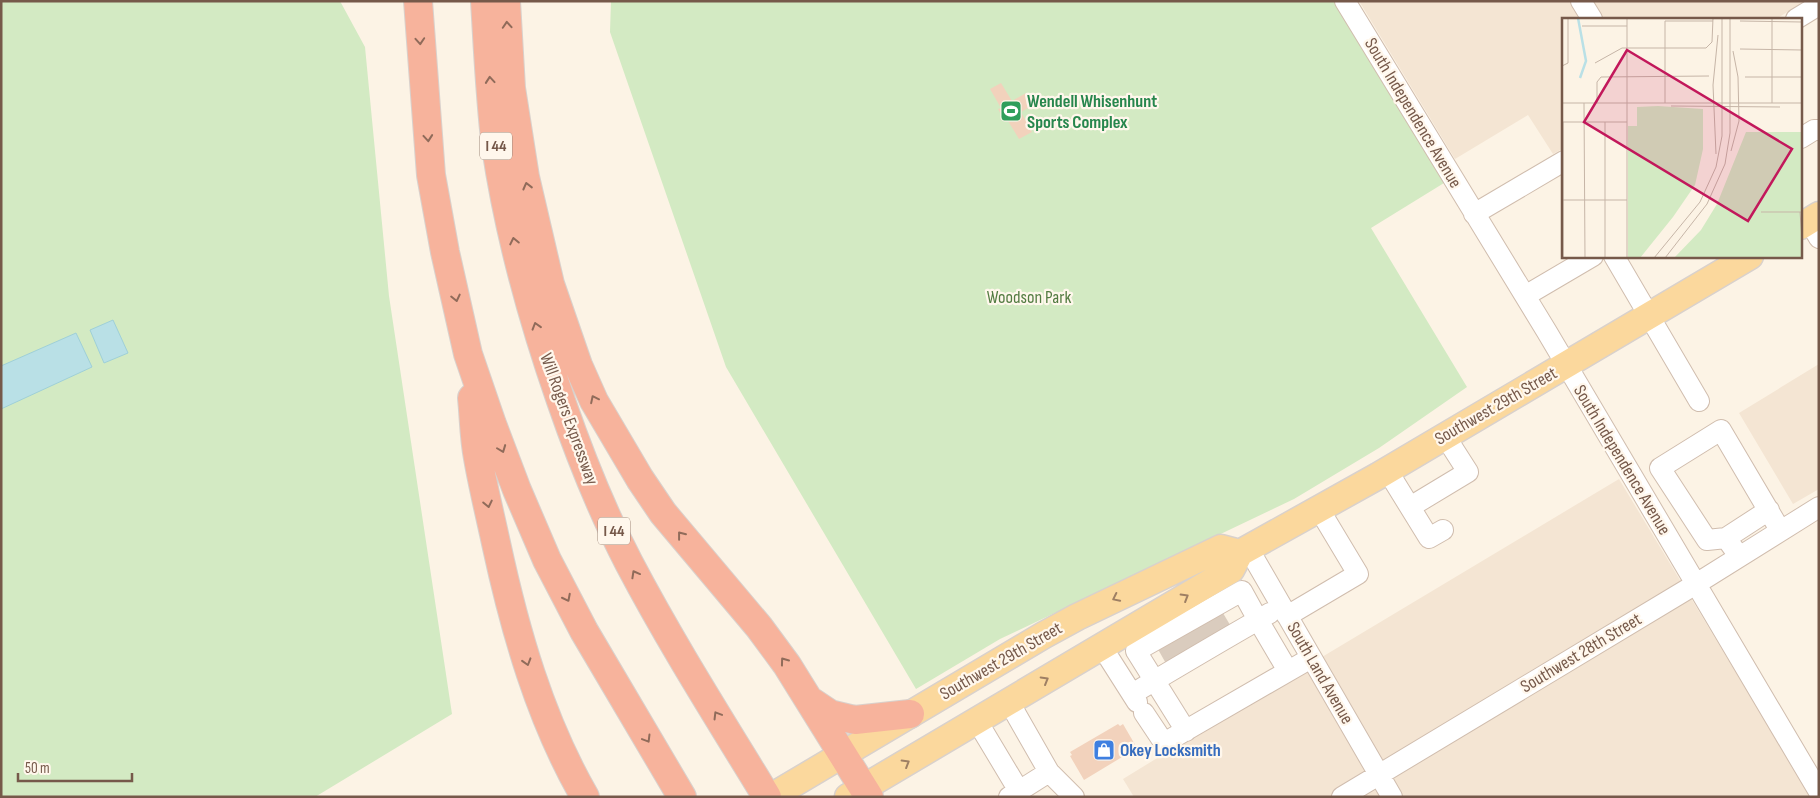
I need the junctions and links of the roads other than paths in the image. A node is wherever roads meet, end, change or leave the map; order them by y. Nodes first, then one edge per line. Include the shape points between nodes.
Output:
1 (418, 1) edge
2 (485, 1) edge
3 (506, 1) edge
4 (1345, 1) edge
5 (1581, 1) edge
6 (1817, 5) edge
7 (1591, 18) edge
8 (1798, 18) edge
9 (1819, 130) edge
10 (1802, 137) edge
11 (1562, 162) edge
12 (1474, 214) junction
13 (1590, 258) edge
14 (1615, 258) edge
15 (1747, 258) edge
16 (1525, 296) junction
17 (1649, 316) junction
18 (468, 354) junction
19 (1566, 365) junction
20 (1699, 401) dead end
21 (1445, 436) junction
22 (1387, 470) junction
23 (1410, 507) junction
24 (1819, 507) edge
25 (1319, 509) junction
26 (1769, 510) junction
27 (1443, 530) dead end
28 (1780, 530) junction
29 (1726, 538) junction
30 (1244, 551) junction
31 (1739, 556) junction
32 (1696, 584) junction
33 (1284, 611) junction
34 (1258, 620) junction
35 (1195, 637) junction
36 (1102, 647) junction
37 (1311, 658) junction
38 (1288, 671) junction
39 (1155, 680) junction
40 (811, 702) junction
41 (1009, 702) junction
42 (1138, 703) junction
43 (910, 714) junction
44 (977, 721) junction
45 (1186, 731) junction
46 (844, 754) junction
47 (1049, 772) junction
48 (1378, 775) junction
49 (1819, 792) edge
50 (860, 794) edge
51 (1014, 794) edge
52 (585, 797) edge
53 (682, 797) edge
54 (766, 797) edge
55 (771, 797) edge
56 (1074, 797) edge
57 (1342, 797) edge
58 (1392, 797) edge

1 -> 18 highway via 431,175
54 -> 2 highway, Will Rogers Expressway / I 44 via 629,563 578,450 524,288 507,209 496,146
40 -> 3 highway via 759,628 663,513 614,436 578,365 550,284 525,177 511,88
4 - 12 street, South Independence Avenue
5 - 7 street
6 - 8 street
9 - 10 street
11 - 12 street
12 - 16 street, South Independence Avenue
13 - 16 street
14 - 17 street
15 - 17 main road, Southwest 29th Street
16 - 19 street, South Independence Avenue
17 - 19 main road, Southwest 29th Street
17 - 20 street
18 -> 52 highway via 478,456 507,595 528,667 549,722
18 -> 53 highway via 510,473 547,560 594,648
19 - 21 main road, Southwest 29th Street
19 - 32 street, South Independence Avenue
21 - 22 main road, Southwest 29th Street
21 - 23 street via 1468,472
22 - 23 street
22 - 25 main road, Southwest 29th Street
23 - 27 street via 1429,538
24 - 28 street, Southwest 28th Street
25 - 30 main road, Southwest 29th Street
25 - 33 street via 1358,574
26 - 28 street
26 - 29 street
26 - 29 street via 1721,430 1660,468 1707,540
28 - 31 street, Southwest 28th Street
29 - 31 street
30 - 33 street, South Land Avenue
36 -> 30 main road, Southwest 29th Street via 1231,570
30 -> 43 main road, Southwest 29th Street via 1221,548 1077,617
31 - 32 street, Southwest 28th Street
32 - 48 street, Southwest 28th Street
32 - 49 street, South Independence Avenue
33 - 34 street
33 - 37 street, South Land Avenue
34 - 35 street
34 - 35 street via 1242,590
34 - 38 street
35 - 39 street
35 - 39 street via 1136,651
41 -> 36 main road, Southwest 29th Street
36 - 42 street
37 - 38 street
37 - 48 street, South Land Avenue
38 - 45 street
39 - 42 street
39 - 45 street
40 - 43 highway via 830,714 852,720
40 - 46 highway
41 - 44 main road, Southwest 29th Street
41 - 47 street
42 - 45 street via 1164,743
43 - 46 main road, Southwest 29th Street
50 -> 44 main road, Southwest 29th Street
44 - 51 street
46 - 50 highway
46 - 55 main road, Southwest 29th Street
47 - 51 street
47 - 56 street
48 - 57 street, Southwest 28th Street
48 - 58 street, South Land Avenue

